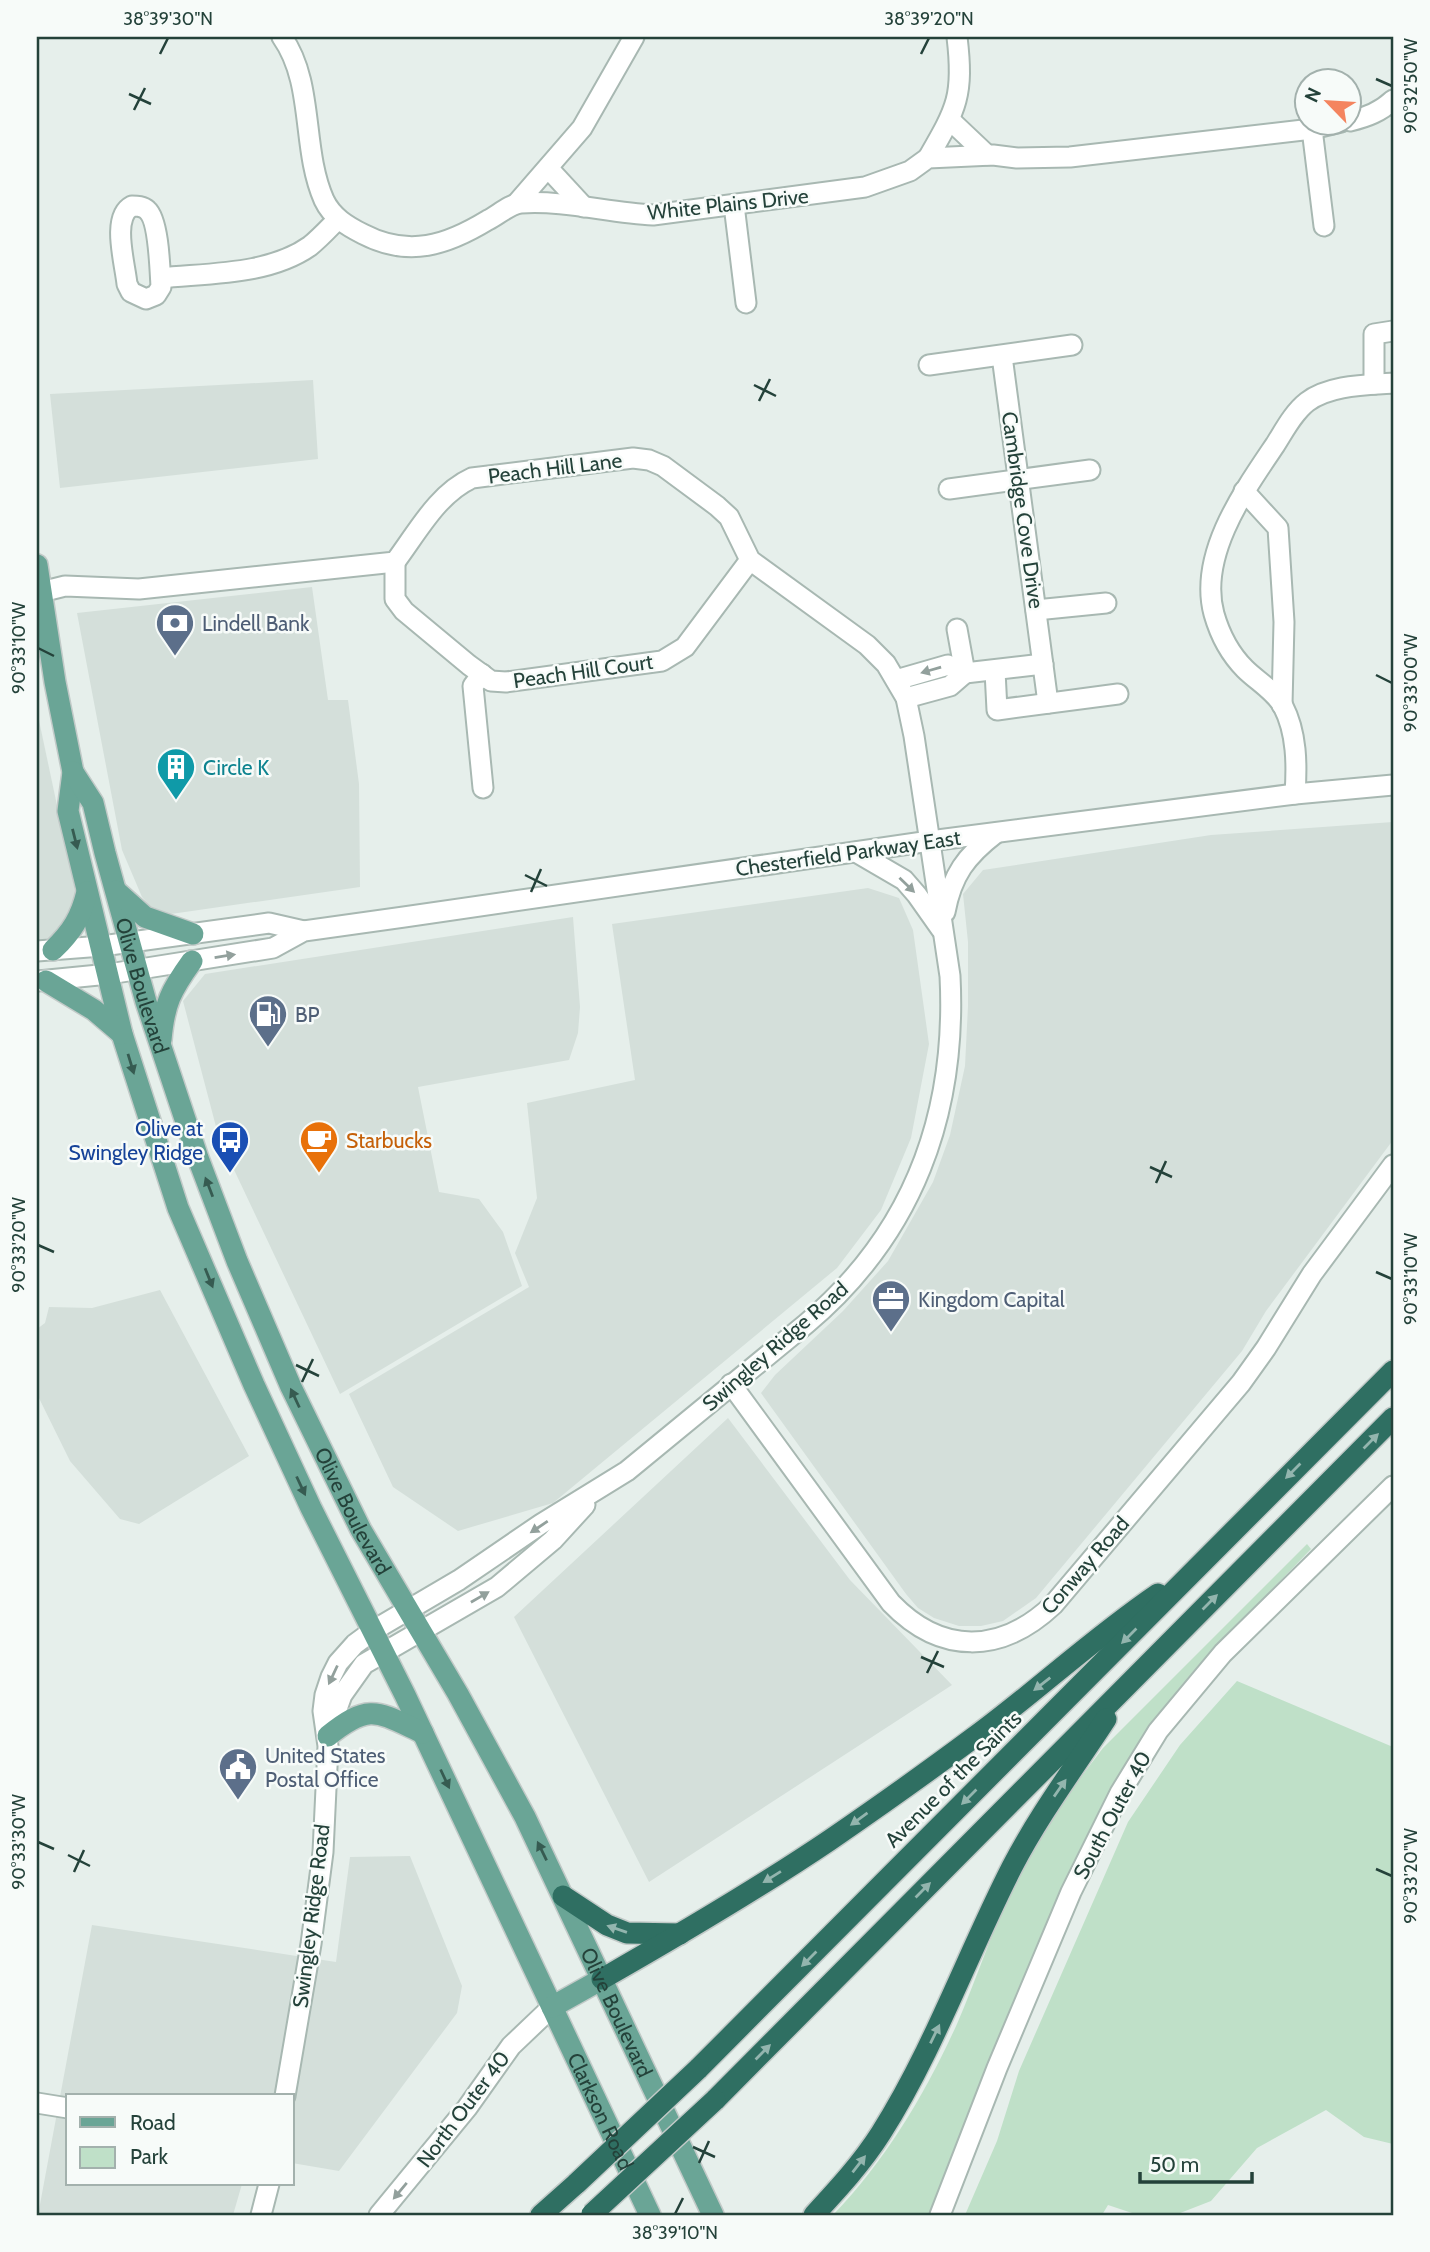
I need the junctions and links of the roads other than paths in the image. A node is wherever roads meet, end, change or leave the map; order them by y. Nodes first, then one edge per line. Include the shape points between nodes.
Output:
1 (282, 37) edge
2 (634, 37) edge
3 (957, 37) edge
4 (1393, 100) edge
5 (1364, 118) edge
6 (950, 120) junction
7 (1294, 131) edge
8 (1313, 136) edge
9 (986, 155) junction
10 (928, 158) junction
11 (548, 168) junction
12 (517, 203) junction
13 (734, 205) junction
14 (584, 207) junction
15 (338, 219) junction
16 (1324, 226) dead end
17 (161, 278) dead end
18 (746, 303) dead end
19 (1393, 331) edge
20 (1072, 345) dead end
21 (1002, 356) junction
22 (929, 365) dead end
23 (1387, 383) edge
24 (1393, 391) edge
25 (1090, 470) dead end
26 (1019, 479) junction
27 (949, 489) dead end
28 (1244, 491) junction
29 (750, 560) junction
30 (395, 562) junction
31 (37, 565) edge
32 (41, 592) junction
33 (1106, 603) dead end
34 (1036, 610) junction
35 (957, 629) dead end
36 (1043, 664) junction
37 (995, 671) junction
38 (965, 673) junction
39 (482, 674) junction
40 (896, 680) junction
41 (1118, 694) dead end
42 (906, 698) junction
43 (1048, 703) junction
44 (1282, 705) junction
45 (73, 772) junction
46 (1393, 785) edge
47 (483, 788) dead end
48 (1295, 794) junction
49 (996, 833) junction
50 (930, 841) junction
51 (856, 852) junction
52 (88, 890) junction
53 (116, 891) junction
54 (943, 930) junction
55 (304, 931) junction
56 (193, 934) junction
57 (129, 941) junction
58 (102, 946) junction
59 (45, 950) edge
60 (192, 961) junction
61 (137, 970) junction
62 (109, 974) junction
63 (42, 981) edge
64 (122, 1034) junction
65 (160, 1049) junction
66 (1393, 1165) edge
67 (1393, 1371) edge
68 (731, 1384) junction
69 (1393, 1418) edge
70 (1393, 1486) edge
71 (597, 1492) junction
72 (1195, 1570) junction
73 (407, 1609) junction
74 (374, 1630) junction
75 (421, 1632) junction
76 (384, 1651) junction
77 (1128, 1685) junction
78 (423, 1733) junction
79 (328, 1736) junction
80 (563, 1896) junction
81 (680, 1934) junction
82 (602, 1979) junction
83 (552, 2007) junction
84 (285, 2094) edge
85 (37, 2103) edge
86 (66, 2108) edge
87 (268, 2186) edge
88 (261, 2215) edge
89 (379, 2215) edge
90 (541, 2215) edge
91 (592, 2215) edge
92 (650, 2215) edge
93 (713, 2215) edge
94 (814, 2215) edge
95 (940, 2215) edge

1 - 15 street, White Plains Drive via 300,73 317,184
2 - 11 street via 582,128
3 - 6 street via 962,73
4 - 5 street
6 - 9 street
6 - 10 street
7 - 9 street, White Plains Drive via 1070,157
8 - 16 street
9 - 10 street, White Plains Drive
10 - 13 street, White Plains Drive via 910,171 865,187
11 - 12 street
11 - 14 street
12 - 14 street, White Plains Drive
12 - 15 street, White Plains Drive via 446,242 422,247 377,241
13 - 14 street, White Plains Drive via 653,215
13 - 18 street
15 - 17 street via 311,245 280,261
19 - 23 street via 1374,334
20 - 21 street
21 - 22 street
21 - 26 street, Cambridge Cove Drive
23 - 24 street
23 - 28 street via 1326,391 1307,402
25 - 26 street
26 - 27 street
26 - 34 street, Cambridge Cove Drive
28 - 44 street via 1278,528 1284,622
28 - 44 street via 1219,545 1212,576 1213,612 1225,643
29 - 30 street, Peach Hill Lane via 729,517 717,506 663,466 633,458 472,478 458,484
29 - 39 street, Peach Hill Court via 685,647 662,661 506,682 491,681
29 - 40 street, Peach Hill Lane via 867,645
30 - 32 street via 139,589 65,586
30 - 39 street, Peach Hill Court via 395,599 404,611
31 - 32 main road, Olive Boulevard
32 - 45 main road, Olive Boulevard
33 - 34 street
34 - 36 street, Cambridge Cove Drive
35 - 38 street
36 - 37 street
36 - 43 street, Cambridge Cove Drive
37 - 38 street
37 - 43 street via 997,710
38 -> 40 street via 948,665
38 - 42 street via 950,686
39 - 47 street via 473,686
40 - 42 street, Peach Hill Lane
41 - 43 street
42 - 50 street, Peach Hill Lane
44 - 48 street via 1297,759
45 -> 52 main road, Olive Boulevard via 68,811
45 - 53 main road, Olive Boulevard via 93,803
46 - 48 street, Chesterfield Parkway East
48 - 49 street, Chesterfield Parkway East
49 - 50 street, Chesterfield Parkway East
49 - 54 street via 965,863 950,888
50 - 51 street, Chesterfield Parkway East
50 - 54 street, Swingley Ridge Road
51 -> 54 street via 904,880
51 - 55 street, Chesterfield Parkway East
52 - 58 main road, Olive Boulevard
52 - 59 main road via 76,926
53 - 56 main road via 145,917
53 - 57 main road, Olive Boulevard
54 - 68 street, Swingley Ridge Road via 951,1035 934,1131 912,1191 883,1241 848,1284
55 - 56 street, Chesterfield Parkway East via 269,923
60 -> 55 street, Chesterfield Parkway East via 273,948
56 - 57 street, Chesterfield Parkway East
57 - 58 street, Chesterfield Parkway East
57 - 61 main road, Olive Boulevard
58 - 59 street, Chesterfield Parkway East
58 - 62 main road, Olive Boulevard
60 - 61 street, Chesterfield Parkway East
60 - 65 main road via 168,998
61 - 62 street, Chesterfield Parkway East
61 - 65 main road, Olive Boulevard
62 - 63 street, Chesterfield Parkway East
62 - 64 main road, Olive Boulevard
63 - 64 main road via 94,1010
64 -> 74 main road, Olive Boulevard via 178,1208 285,1453
73 -> 65 main road, Olive Boulevard via 337,1483 285,1374 237,1261
66 - 68 street, Conway Road via 1312,1274 1241,1383 1053,1605 1005,1637 980,1643 954,1640 907,1619
67 -> 72 highway, Avenue of the Saints
68 - 71 street, Swingley Ridge Road
77 -> 69 highway
70 - 95 street, South Outer 40 via 1223,1653 1158,1731 1120,1793 1071,1892
71 -> 73 street, Swingley Ridge Road
75 -> 71 street, Swingley Ridge Road via 517,1572
72 -> 81 highway via 1118,1621 984,1730 830,1840
72 -> 90 highway, Avenue of the Saints, bridge via 698,2068
73 - 74 street, Swingley Ridge Road
73 - 75 main road, Olive Boulevard
74 - 76 main road, Olive Boulevard
74 -> 79 street, Swingley Ridge Road via 347,1652 331,1676 323,1711
75 - 76 street, Swingley Ridge Road
80 -> 75 main road, Olive Boulevard via 498,1765
76 - 78 main road, Olive Boulevard
76 - 79 street, Swingley Ridge Road via 364,1664 348,1684
91 -> 77 highway, bridge via 715,2100
94 -> 77 highway via 858,2166 892,2115 1032,1829
78 - 79 main road via 391,1718 365,1713
78 -> 83 main road, Olive Boulevard
79 - 84 street, Swingley Ridge Road via 321,1863
81 -> 80 highway via 627,1933 607,1926
80 - 82 main road, Olive Boulevard
81 - 82 highway
82 - 83 main road
82 - 93 main road, Olive Boulevard
83 -> 89 street, North Outer 40 via 511,2046
83 - 92 main road, Clarkson Road
85 - 86 street
87 - 88 street

